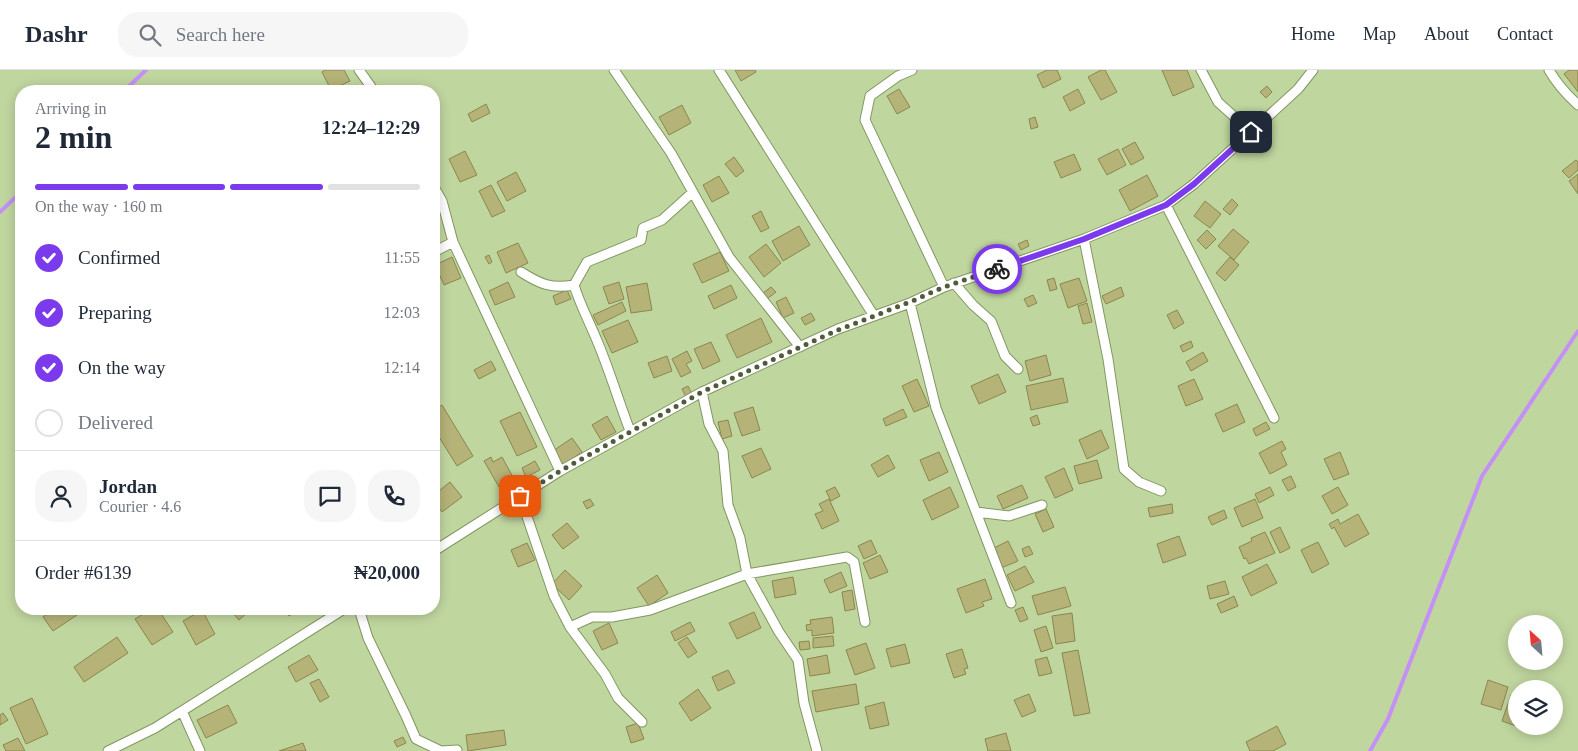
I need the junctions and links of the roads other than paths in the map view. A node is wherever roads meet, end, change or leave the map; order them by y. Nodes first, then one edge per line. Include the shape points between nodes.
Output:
1 (359, 70) edge
2 (614, 70) edge
3 (719, 70) edge
4 (912, 70) edge
5 (1201, 70) edge
6 (1313, 70) edge
7 (1550, 70) edge
8 (370, 85) edge
9 (1578, 105) edge
10 (1251, 132) junction
11 (693, 192) junction
12 (440, 198) edge
13 (1166, 205) junction
14 (1084, 239) junction
15 (453, 242) junction
16 (440, 249) edge
17 (521, 272) dead end
18 (954, 283) junction
19 (574, 285) junction
20 (944, 287) junction
21 (910, 302) junction
22 (874, 316) junction
23 (800, 347) junction
24 (1018, 369) dead end
25 (702, 392) junction
26 (1274, 418) dead end
27 (630, 432) junction
28 (560, 471) junction
29 (1161, 491) dead end
30 (520, 496) junction
31 (1042, 505) dead end
32 (976, 512) junction
33 (440, 547) edge
34 (747, 574) junction
35 (1011, 603) dead end
36 (334, 615) edge
37 (361, 615) edge
38 (865, 622) dead end
39 (570, 626) junction
40 (182, 711) junction
41 (642, 722) dead end
42 (457, 750) edge
43 (108, 751) edge
44 (200, 751) edge
45 (817, 751) edge

1 - 8 street
2 - 11 street via 671,153
3 - 22 street
4 - 20 street via 870,96 865,120
5 - 10 street via 1218,102
6 - 10 street
7 - 9 street via 1560,88
10 - 13 street
11 - 19 street via 662,220 643,228 641,240 587,262
11 - 23 street via 729,257
12 - 15 street
13 - 14 street
13 - 26 street
14 - 18 street
14 - 29 street via 1108,359 1124,469 1139,482
15 - 16 street
15 - 28 street
17 - 19 street via 540,284
18 - 20 street
18 - 24 street via 991,322 1005,356
19 - 27 street
20 - 21 street
21 - 22 street
21 - 32 street via 936,408
22 - 23 street
23 - 25 street
25 - 27 street
25 - 34 street via 709,424 724,451 728,505 740,538
27 - 28 street
28 - 30 street
30 - 33 street
30 - 39 street via 554,596
31 - 32 street via 1009,516
32 - 35 street
34 - 38 street via 847,557 854,562
34 - 39 street via 650,610 612,618 592,617
34 - 45 street via 798,660 804,703
36 - 40 street
37 - 42 street via 368,638 416,739 441,751
39 - 41 street via 618,698
40 - 43 street
40 - 44 street

